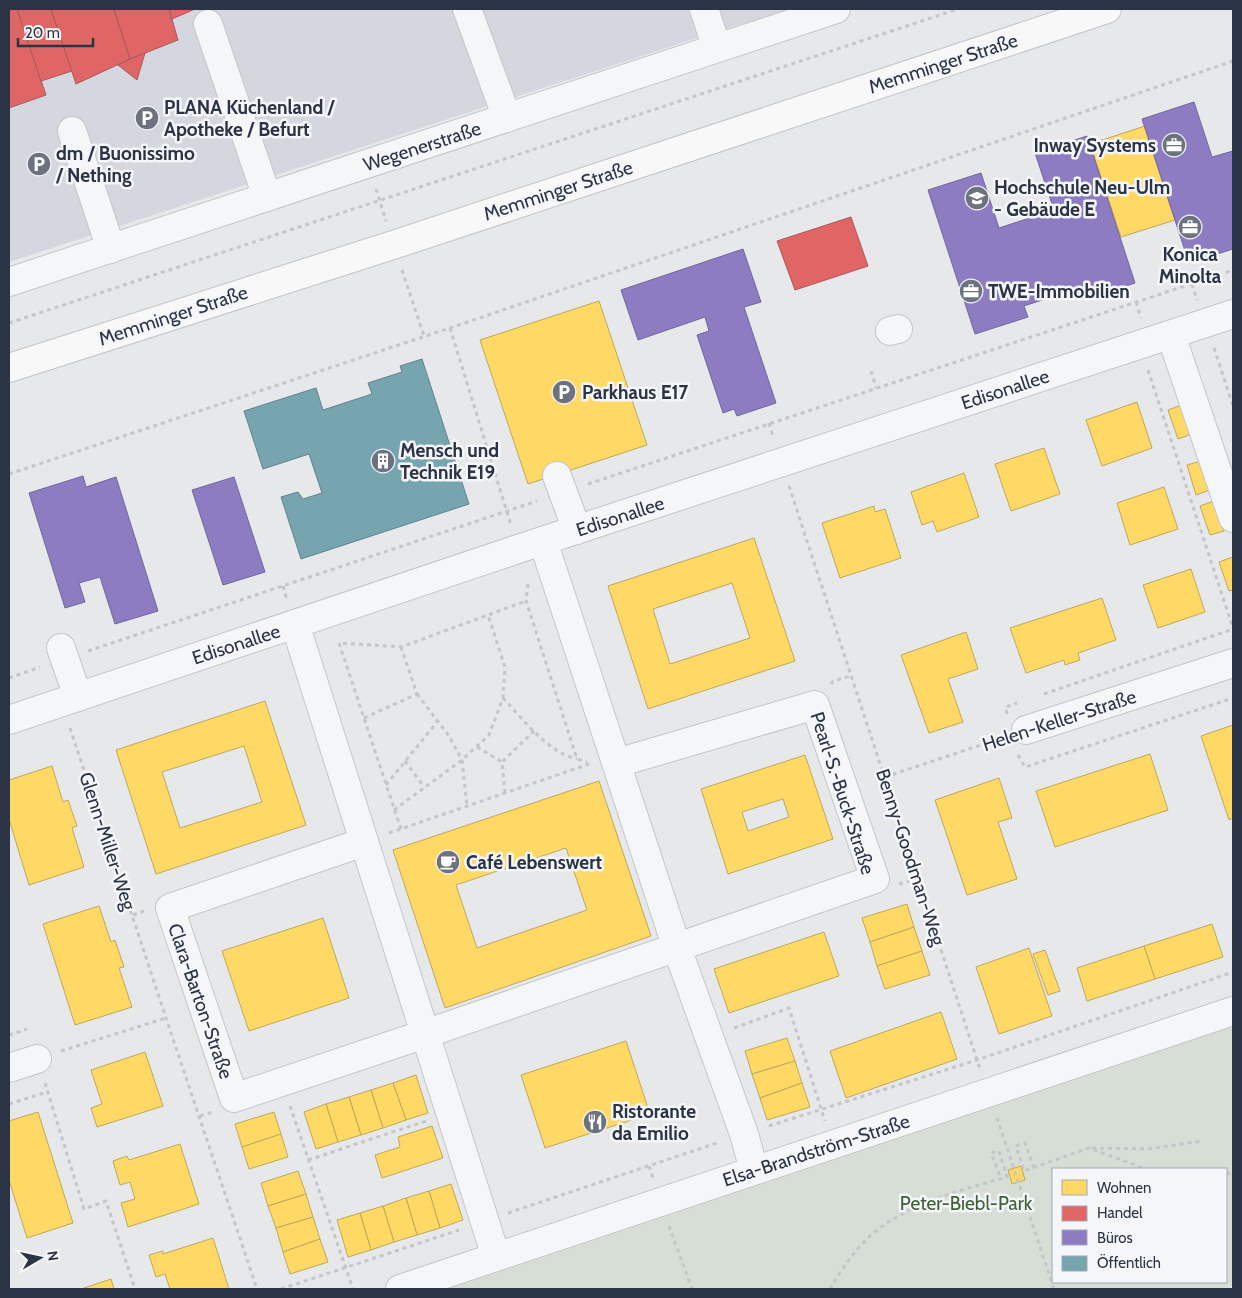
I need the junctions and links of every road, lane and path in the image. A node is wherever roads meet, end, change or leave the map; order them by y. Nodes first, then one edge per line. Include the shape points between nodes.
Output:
1 (467, 9) edge
2 (704, 9) edge
3 (836, 9) edge
4 (958, 9) edge
5 (1107, 9) edge
6 (792, 15) edge
7 (208, 24) dead end
8 (718, 48) junction
9 (1233, 60) edge
10 (507, 118) junction
11 (72, 130) dead end
12 (267, 197) junction
13 (111, 249) junction
14 (1233, 270) edge
15 (9, 282) edge
16 (1233, 314) edge
17 (9, 323) edge
18 (450, 328) junction
19 (1171, 335) junction
20 (9, 368) edge
21 (870, 371) dead end
22 (1148, 373) dead end
23 (876, 388) junction
24 (768, 423) junction
25 (782, 462) junction
26 (9, 474) edge
27 (560, 484) junction
28 (507, 511) junction
29 (1233, 518) edge
30 (577, 530) junction
31 (530, 545) junction
32 (526, 601) junction
33 (488, 615) junction
34 (295, 624) junction
35 (1233, 629) edge
36 (401, 647) junction
37 (63, 653) junction
38 (1233, 663) edge
39 (9, 678) edge
40 (416, 694) junction
41 (1042, 694) dead end
42 (503, 698) junction
43 (1233, 698) edge
44 (70, 700) junction
45 (1024, 701) dead end
46 (364, 718) junction
47 (9, 720) edge
48 (438, 722) junction
49 (534, 731) junction
50 (1017, 735) junction
51 (477, 746) junction
52 (577, 759) junction
53 (462, 760) junction
54 (405, 761) junction
55 (502, 762) junction
56 (617, 763) junction
57 (885, 777) junction
58 (386, 785) junction
59 (424, 787) junction
60 (505, 793) junction
61 (466, 806) junction
62 (394, 810) junction
63 (401, 829) junction
64 (364, 842) junction
65 (677, 948) junction
66 (1233, 1011) edge
67 (166, 1018) junction
68 (27, 1029) dead end
69 (425, 1034) junction
70 (9, 1035) edge
71 (709, 1037) junction
72 (37, 1059) junction
73 (9, 1068) edge
74 (282, 1082) junction
75 (47, 1092) junction
76 (988, 1093) junction
77 (9, 1104) edge
78 (450, 1114) junction
79 (1202, 1141) dead end
80 (832, 1145) junction
81 (1089, 1148) junction
82 (308, 1160) junction
83 (1034, 1168) junction
84 (1143, 1168) edge
85 (754, 1170) junction
86 (1000, 1179) junction
87 (662, 1202) junction
88 (496, 1257) junction
89 (135, 1289) edge
90 (257, 1289) edge
91 (353, 1289) edge
92 (400, 1289) edge
93 (692, 1289) edge
94 (830, 1289) edge
95 (1054, 1289) edge

1 - 10 street
2 - 8 street
3 - 6 street, Wegenerstraße
4 - 17 path
5 - 20 main road, Memminger Straße
6 - 8 street, Wegenerstraße
7 - 12 street
8 - 10 street, Wegenerstraße
9 - 18 path
10 - 12 street, Wegenerstraße
11 - 13 street
12 - 13 street, Wegenerstraße
13 - 15 street, Wegenerstraße
14 - 23 path
16 - 19 street, Edisonallee
18 - 26 path
18 - 28 path
19 - 25 street, Edisonallee
19 - 29 street
21 - 23 path
22 - 35 path
23 - 24 path
24 - 25 path, Benny-Goodman-Weg
24 - 27 path
25 - 30 street, Edisonallee
25 - 57 path, Benny-Goodman-Weg
27 - 28 path
27 - 30 street
28 - 31 path
28 - 37 path
30 - 31 street, Edisonallee
31 - 32 path
31 - 34 street, Edisonallee
31 - 56 street
32 - 33 path
32 - 52 path
33 - 36 path
33 - 42 path via 505,667
34 - 44 street, Edisonallee
34 - 64 street
35 - 41 path
36 - 40 path
36 - 46 path via 339,643
37 - 39 path
37 - 44 street
38 - 50 street, Helen-Keller-Straße
40 - 46 path
40 - 48 path
42 - 49 path
42 - 51 path via 489,735
43 - 50 path via 1025,767
44 - 47 street, Edisonallee
44 - 67 path, Glenn-Miller-Weg
45 - 50 path via 1006,707
46 - 58 path
48 - 53 path
48 - 54 path
49 - 52 path via 564,756
49 - 55 path
50 - 57 path, Helen-Keller-Straße
51 - 53 path
51 - 55 path
52 - 60 path via 592,763
53 - 59 path
53 - 61 path
54 - 58 path
54 - 59 path
55 - 60 path
56 - 65 street
56 - 65 street, Pearl-S.-Buck-Straße via 815,705 875,879
57 - 76 path, Benny-Goodman-Weg
58 - 62 path
59 - 62 path
60 - 61 path
61 - 63 path
62 - 63 path
63 - 64 path
64 - 69 street
64 - 74 street, Clara-Barton-Straße via 170,908 234,1098
65 - 69 street, Pearl-S.-Buck-Straße
65 - 71 street
66 - 76 street, Elsa-Brandström-Straße
67 - 72 path
67 - 90 path, Glenn-Miller-Weg
68 - 70 path
69 - 74 street, Clara-Barton-Straße
69 - 78 street
71 - 80 path via 789,1008
71 - 85 street
72 - 73 street
72 - 75 path
74 - 82 path
75 - 77 path
75 - 89 path via 84,1209 106,1201
76 - 80 street, Elsa-Brandström-Straße
76 - 95 path, Benny-Goodman-Weg
78 - 82 path
78 - 88 street
79 - 81 path via 1148,1149
80 - 85 street, Elsa-Brandström-Straße
81 - 83 path
81 - 84 path
82 - 91 path
83 - 83 path via 1024,1171 1016,1146 1025,1143
85 - 87 street, Elsa-Brandström-Straße
86 - 86 path via 991,1153 999,1151 1008,1177
86 - 94 path via 955,1192 896,1217 866,1240
87 - 88 street, Elsa-Brandström-Straße
87 - 93 path
88 - 92 street, Elsa-Brandström-Straße

